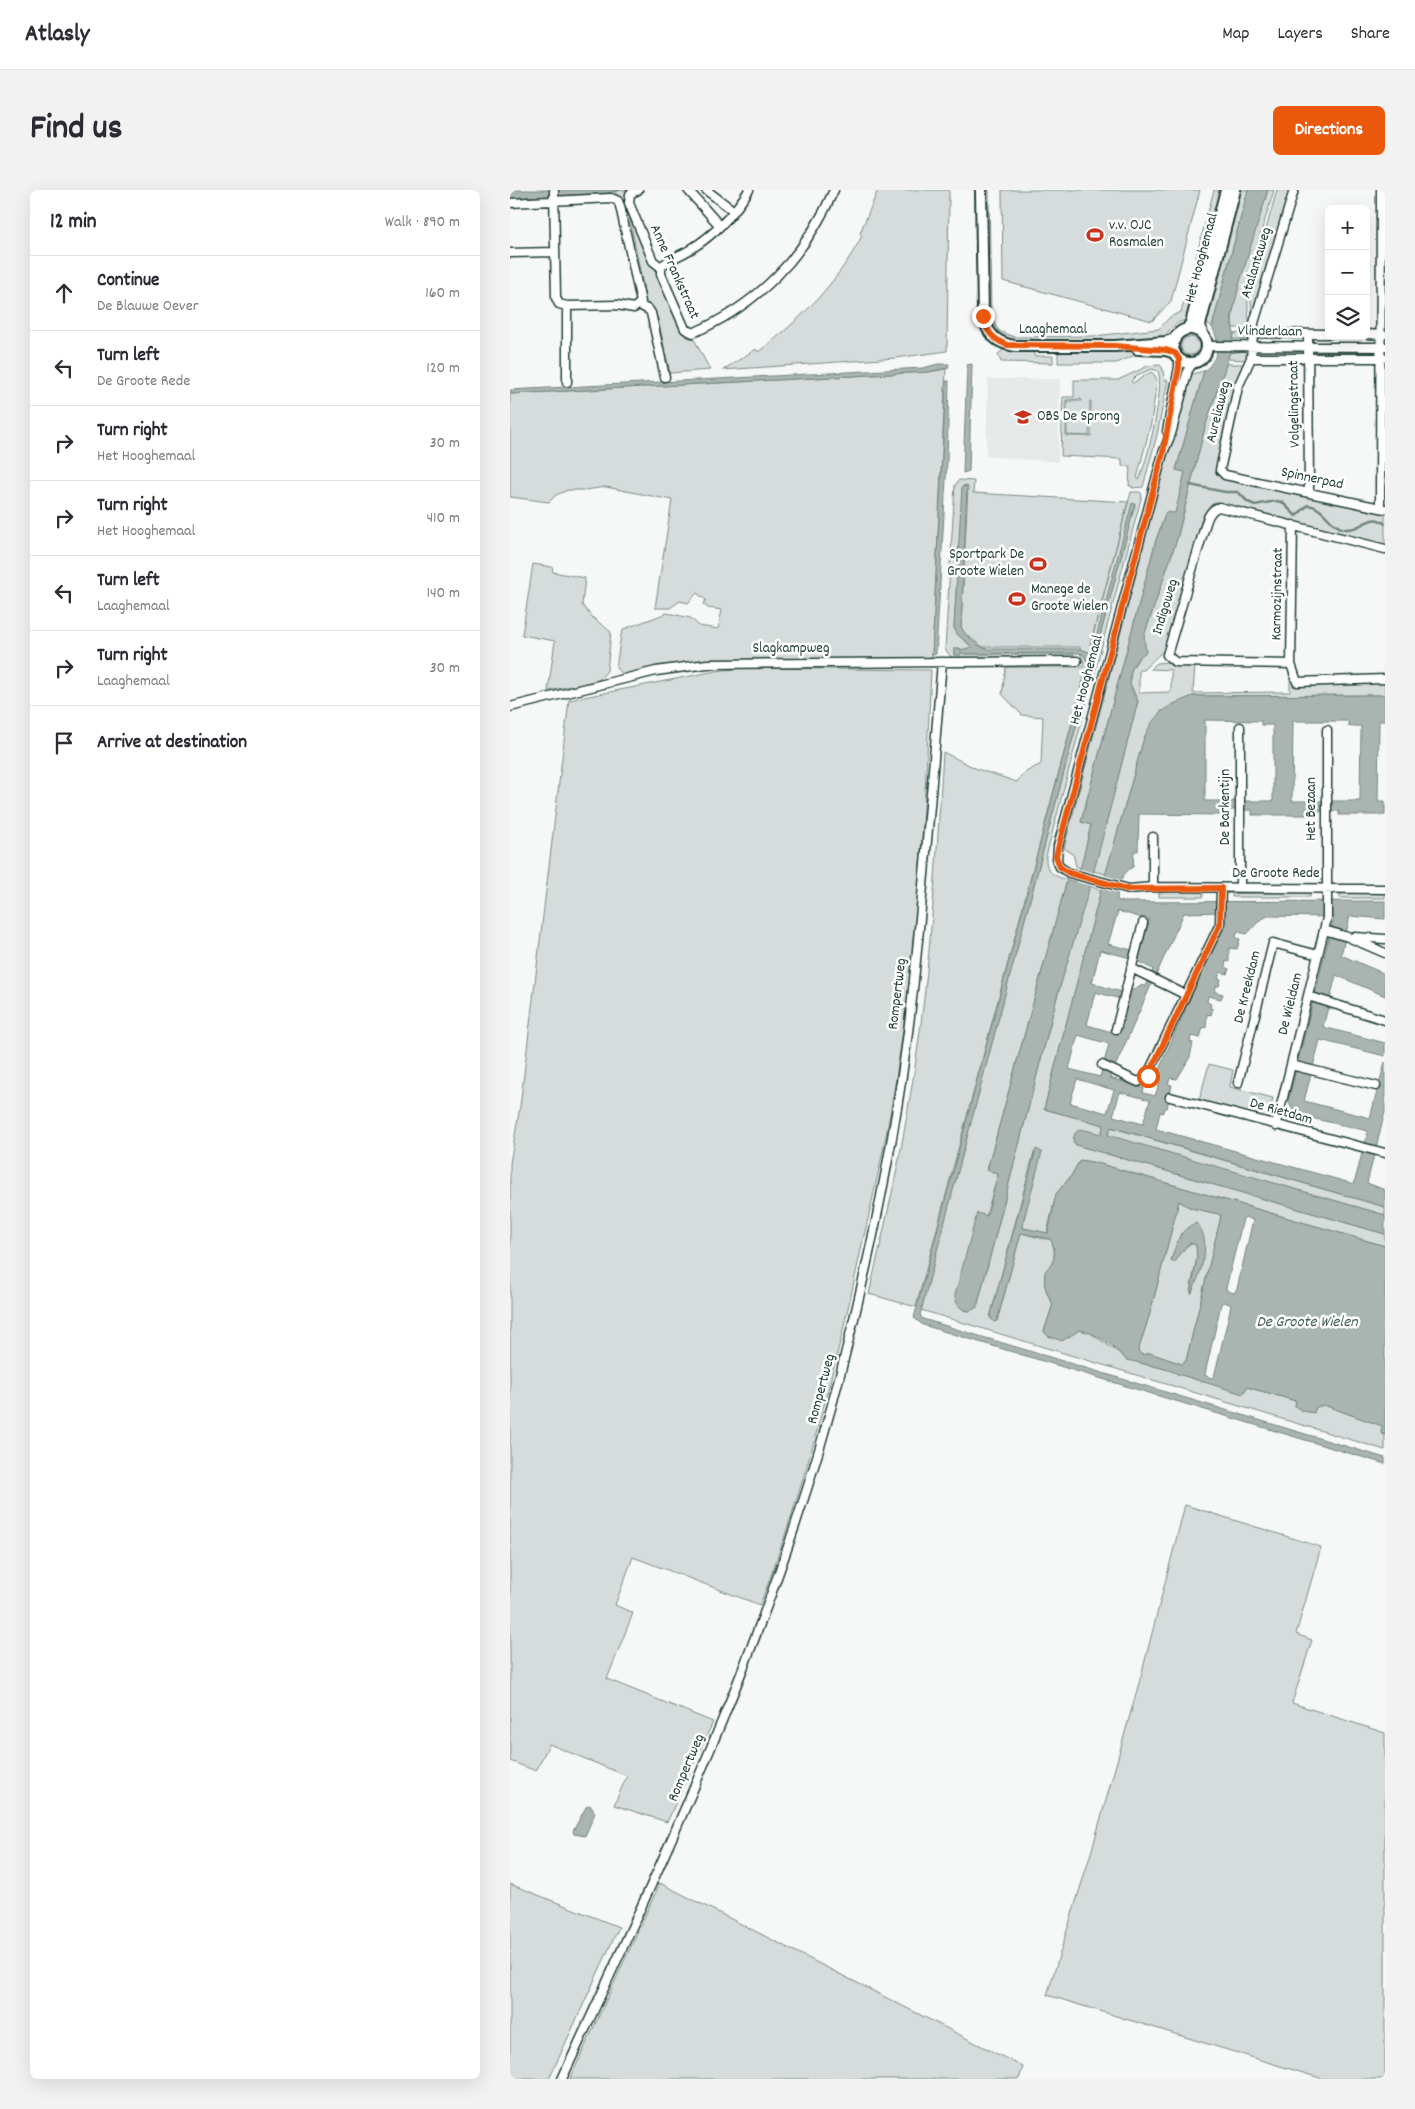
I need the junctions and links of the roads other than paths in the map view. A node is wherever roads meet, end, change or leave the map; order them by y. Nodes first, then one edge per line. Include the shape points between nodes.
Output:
1 (688, 190) edge
2 (706, 190) edge
3 (749, 190) edge
4 (834, 190) edge
5 (981, 190) edge
6 (1226, 190) edge
7 (1235, 190) edge
8 (1294, 190) edge
9 (1381, 190) edge
10 (636, 191) edge
11 (554, 197) edge
12 (510, 204) edge
13 (734, 212) junction
14 (720, 226) junction
15 (555, 252) junction
16 (510, 253) edge
17 (661, 267) junction
18 (639, 305) junction
19 (566, 306) junction
20 (1187, 329) junction
21 (1252, 333) junction
22 (1202, 334) junction
23 (1308, 334) junction
24 (1325, 334) edge
25 (1382, 335) edge
26 (1175, 339) junction
27 (1211, 345) junction
28 (1115, 346) junction
29 (1248, 346) junction
30 (1308, 346) junction
31 (1383, 347) edge
32 (1177, 356) junction
33 (1251, 358) junction
34 (1308, 358) junction
35 (1382, 358) edge
36 (1193, 363) junction
37 (665, 377) dead end
38 (567, 382) dead end
39 (1163, 453) junction
40 (1233, 477) joint
41 (1310, 492) junction
42 (1382, 508) edge
43 (1294, 526) junction
44 (1385, 549) edge
45 (1077, 661) dead end
46 (942, 662) junction
47 (1291, 664) junction
48 (1385, 679) edge
49 (510, 708) edge
50 (1240, 727) dead end
51 (1327, 730) dead end
52 (1153, 838) dead end
53 (1078, 876) joint
54 (1153, 887) junction
55 (1221, 888) junction
56 (1240, 888) junction
57 (1326, 888) junction
58 (1385, 888) edge
59 (1143, 923) dead end
60 (1326, 931) junction
61 (1348, 937) junction
62 (1385, 939) edge
63 (1385, 953) edge
64 (1318, 955) junction
65 (1132, 965) junction
66 (1186, 995) junction
67 (1310, 997) junction
68 (1385, 1020) edge
69 (1116, 1029) dead end
70 (1102, 1066) dead end
71 (1293, 1066) junction
72 (1238, 1083) dead end
73 (1376, 1086) dead end
74 (1170, 1097) dead end
75 (1276, 1126) junction
76 (1382, 1152) edge
77 (562, 2079) edge

1 - 14 street
2 - 13 street
3 - 13 street
4 - 17 street, Anne Frankstraat via 810,235 787,266 749,301 710,326 693,333 685,329 661,274
5 - 28 street, Laaghemaal via 983,316 993,337 1015,346
6 - 20 street, Het Hooghemaal
7 - 22 street, Het Hooghemaal via 1200,325
8 - 21 street, Atalantaweg
9 - 25 street
10 - 17 street, Anne Frankstraat via 629,198 629,203 653,261
11 - 12 street
11 - 15 street
11 - 18 street via 618,201 641,298
13 - 14 street
14 - 17 street via 696,246
15 - 16 street
15 - 19 street via 556,298 559,304
18 - 19 street via 634,308 617,304
18 - 37 street via 650,310
19 - 38 street
20 - 22 street
20 - 26 street
21 - 23 street, Vlinderlaan
21 - 29 street, Atalantaweg
22 - 27 street
23 - 24 street, Vlinderlaan
23 - 30 street, Volgelingstraat
25 - 31 street
26 - 28 street, Laaghemaal
26 - 32 street via 1173,346
27 - 29 street, Vlinderlaan
27 - 36 street via 1201,359
28 - 32 street, Laaghemaal via 1166,350
29 - 30 street, Vlinderlaan
29 - 33 street, Aureliaweg
30 - 31 street, Vlinderlaan
30 - 34 street, Volgelingstraat
31 - 35 street
32 - 36 street
32 - 39 street, Het Hooghemaal via 1179,367
33 - 34 street, Vlinderlaan
33 - 40 street, Aureliaweg via 1238,387 1220,470
34 - 35 street, Vlinderlaan
34 - 41 street, Volgelingstraat
35 - 42 street
36 - 39 street, Het Hooghemaal via 1188,370
39 - 53 street, Het Hooghemaal via 1057,850 1060,867
40 - 41 street, Spinnerpad
41 - 42 street, Spinnerpad
43 - 44 street
43 - 47 street, Karmozijnstraat
43 - 47 street, Indigoweg via 1219,507 1212,510 1167,655 1175,662
45 - 46 street, Slagkampweg
46 - 49 street, Slagkampweg via 707,664 656,672
46 - 77 street, Rompertweg via 914,982 896,1118 842,1368 795,1526 735,1690 687,1805
47 - 48 street via 1297,682
50 - 56 street, De Barkentijn
51 - 57 street, Het Bezaan
52 - 54 street
53 - 54 street, De Groote Rede via 1124,888
54 - 55 street, De Groote Rede
55 - 56 street, De Groote Rede
55 - 66 street via 1221,919
56 - 57 street, De Groote Rede
57 - 58 street, De Groote Rede
57 - 60 street, De Wieldam
59 - 65 street
60 - 61 street
60 - 64 street, De Wieldam
61 - 62 street
61 - 63 street
64 - 67 street, De Wieldam
64 - 72 street, De Kreekdam via 1273,943
65 - 66 street
65 - 69 street
66 - 70 street via 1147,1084
67 - 68 street
67 - 71 street, De Wieldam
71 - 73 street
71 - 75 street, De Wieldam
74 - 75 street, De Rietdam
75 - 76 street, De Rietdam

